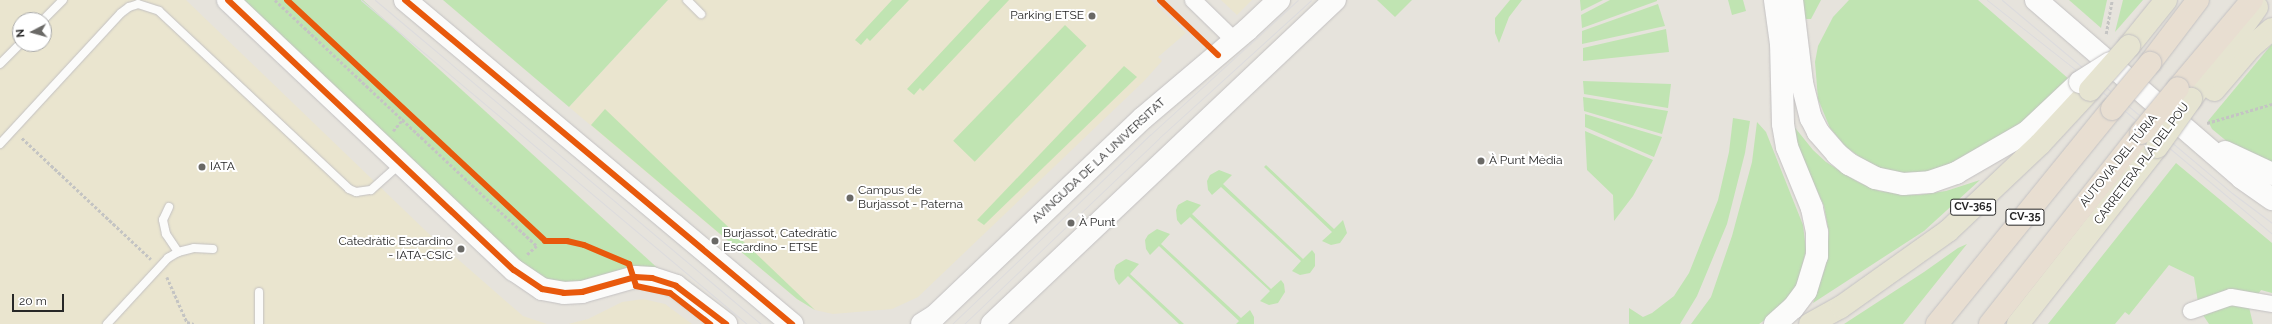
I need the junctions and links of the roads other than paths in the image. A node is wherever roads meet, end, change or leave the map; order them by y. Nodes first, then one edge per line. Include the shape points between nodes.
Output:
1 (63, 0) edge
2 (228, 0) edge
3 (405, 0) edge
4 (687, 0) edge
5 (1193, 0) edge
6 (1279, 0) edge
7 (1335, 0) edge
8 (1775, 0) edge
9 (1792, 0) edge
10 (2036, 0) edge
11 (2166, 0) edge
12 (2198, 0) edge
13 (2252, 0) edge
14 (2262, 0) edge
15 (51, 12) edge
16 (701, 14) dead end
17 (2272, 29) edge
18 (1235, 41) junction
19 (12, 52) edge
20 (0, 64) edge
21 (2085, 86) junction
22 (2192, 112) junction
23 (2149, 140) junction
24 (0, 144) edge
25 (402, 162) junction
26 (2272, 174) edge
27 (2270, 197) edge
28 (169, 206) dead end
29 (213, 249) dead end
30 (178, 252) junction
31 (258, 292) dead end
32 (2272, 304) edge
33 (2191, 311) dead end
34 (107, 324) edge
35 (259, 324) edge
36 (726, 324) edge
37 (792, 324) edge
38 (922, 324) edge
39 (992, 324) edge
40 (1775, 324) edge
41 (1810, 324) edge
42 (1937, 324) edge
43 (1990, 324) edge
44 (2018, 324) edge

1 - 15 lane
2 - 25 street
3 - 37 street
4 - 16 lane
5 - 18 street
6 - 18 street, AVINGUDA DE LA UNIVERSITAT
7 - 39 street
8 - 40 street via 1781,44 1783,124 1787,147 1812,208 1817,232 1817,256 1806,291 1793,308
9 - 21 street via 1802,83 1811,118 1818,132 1837,154 1849,164 1875,178 1903,184 1923,182 1956,173 2027,132
10 - 22 street
11 - 21 main road, CV-365, bridge via 2123,53
12 - 42 highway, CV-35, bridge via 2150,63
13 - 22 highway, AUTOVIA DEL TÚRIA / CV-35
14 - 22 main road, CARRETERA PLA DEL POU
17 - 22 main road via 2250,48
18 - 38 street, AVINGUDA DE LA UNIVERSITAT via 1143,118 935,316
19 - 20 lane
21 - 41 main road, CV-365 via 2040,144 1948,231 1841,307
22 - 23 highway, AUTOVIA DEL TÚRIA / CV-35, bridge
22 - 23 main road, CARRETERA PLA DEL POU, bridge
22 - 26 street
22 - 27 street
23 - 43 highway, AUTOVIA DEL TÚRIA / CV-35
23 - 44 main road, CARRETERA PLA DEL POU
24 - 25 lane via 121,13 129,7 146,5 159,11 349,190 371,190
25 - 36 street via 514,270 542,289 564,293 582,292 635,277 652,278 676,286
28 - 30 lane via 163,220 166,234
29 - 30 lane via 194,248
30 - 34 lane via 160,266
31 - 35 lane
32 - 33 street via 2231,297

